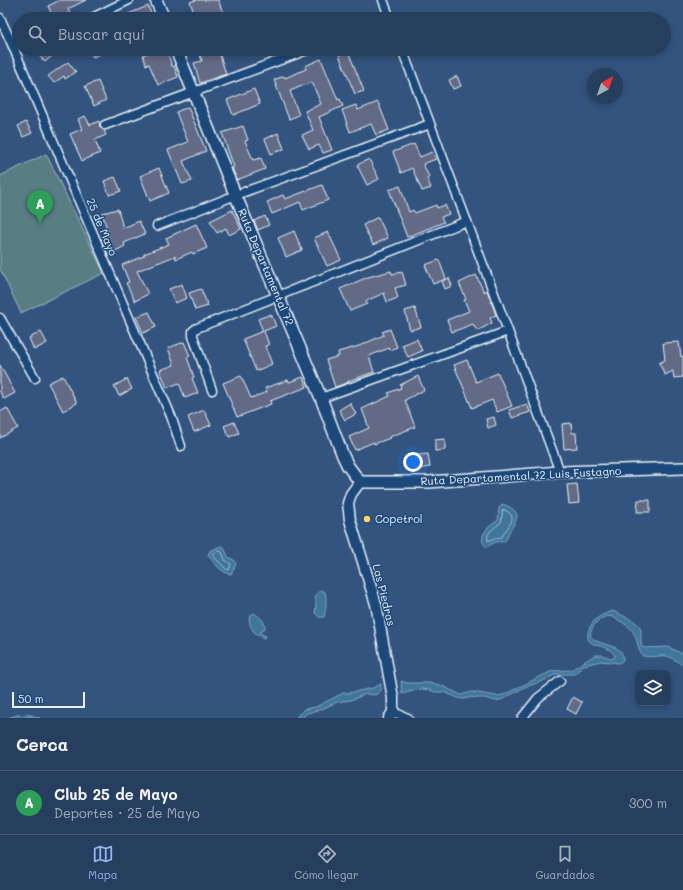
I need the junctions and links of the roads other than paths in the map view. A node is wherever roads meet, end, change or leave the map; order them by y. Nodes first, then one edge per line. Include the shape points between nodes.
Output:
1 (129, 0) edge
2 (156, 0) edge
3 (383, 0) edge
4 (104, 12) edge
5 (161, 12) edge
6 (387, 12) edge
7 (0, 18) edge
8 (12, 44) edge
9 (17, 56) edge
10 (179, 56) edge
11 (291, 56) edge
12 (405, 56) edge
13 (194, 91) junction
14 (430, 124) junction
15 (104, 126) dead end
16 (236, 195) junction
17 (467, 221) junction
18 (157, 226) dead end
19 (278, 296) junction
20 (0, 318) edge
21 (508, 331) junction
22 (35, 378) dead end
23 (212, 390) dead end
24 (321, 398) junction
25 (181, 446) dead end
26 (683, 468) edge
27 (560, 472) junction
28 (360, 482) junction
29 (560, 681) dead end
30 (391, 715) edge
31 (408, 718) edge
32 (522, 718) edge

1 - 4 street
2 - 5 main road
3 - 6 street
7 - 8 street, 25 de Mayo
9 - 25 street, 25 de Mayo via 171,416
10 - 13 main road, Ruta Departamental 72
11 - 13 street
12 - 14 street
13 - 15 street
13 - 16 main road, Ruta Departamental 72
14 - 16 street
14 - 17 street
16 - 18 street
16 - 19 main road, Ruta Departamental 72
17 - 19 street
17 - 21 street
19 - 23 street via 193,331 192,336
19 - 24 main road, Ruta Departamental 72
20 - 22 street
21 - 24 street
21 - 27 street
24 - 28 main road, Ruta Departamental 72 via 343,456
26 - 27 main road, Ruta Departamental 72 Luis Fustagno
27 - 28 main road, Ruta Departamental 72 Luis Fustagno via 428,482
28 - 30 street, Las Piedras via 348,503 350,520 376,604 393,698
29 - 32 street via 538,698
30 - 31 street

